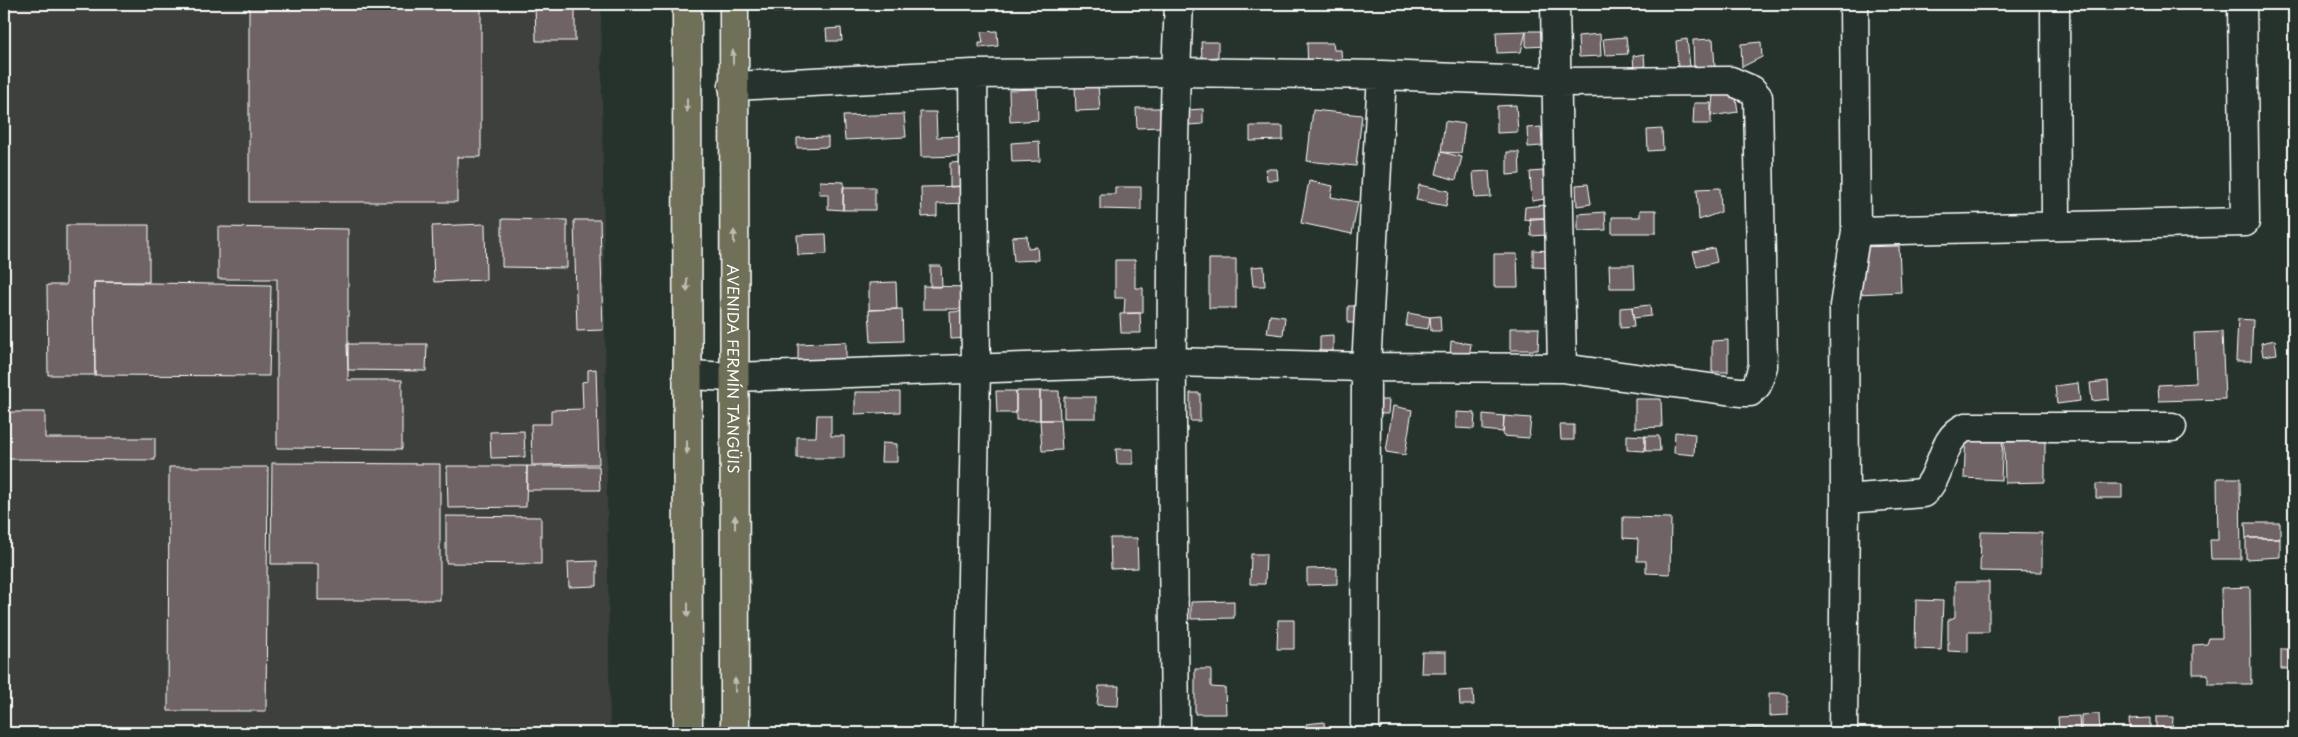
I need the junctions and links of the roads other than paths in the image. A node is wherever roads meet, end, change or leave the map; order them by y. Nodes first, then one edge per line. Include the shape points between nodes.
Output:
1 (687, 4) edge
2 (734, 4) edge
3 (1179, 4) edge
4 (1555, 4) edge
5 (1854, 4) edge
6 (2055, 4) edge
7 (2242, 4) edge
8 (1176, 72) junction
9 (973, 74) junction
10 (1382, 75) junction
11 (1555, 82) junction
12 (733, 86) junction
13 (2056, 225) junction
14 (1856, 231) junction
15 (1172, 362) junction
16 (1366, 367) junction
17 (976, 368) junction
18 (1562, 368) junction
19 (687, 374) junction
20 (734, 377) junction
21 (2172, 427) dead end
22 (1845, 499) junction
23 (688, 733) edge
24 (735, 733) edge
25 (969, 733) edge
26 (1175, 733) edge
27 (1366, 733) edge
28 (1843, 733) edge

1 -> 19 main road
12 -> 2 main road, AVENIDA FERMÍN TANGÜIS
3 - 8 street
4 - 11 street
5 - 14 street
6 - 13 street
7 - 13 street via 2245,222
8 - 9 street
8 - 10 street
8 - 15 street
9 - 12 street
9 - 17 street
10 - 11 street
10 - 16 street
11 - 18 street
11 - 18 street via 1730,81 1752,90 1758,97 1763,366 1757,385 1750,392 1740,392
20 -> 12 main road, AVENIDA FERMÍN TANGÜIS
13 - 14 street
14 - 22 street via 1844,306
15 - 16 street
15 - 17 street
15 - 26 street
16 - 18 street
16 - 27 street
17 - 20 street
17 - 25 street
19 - 20 street
19 -> 23 main road
24 -> 20 main road, AVENIDA FERMÍN TANGÜIS
21 - 22 street via 1966,427 1950,438 1933,484 1923,493
22 - 28 street

